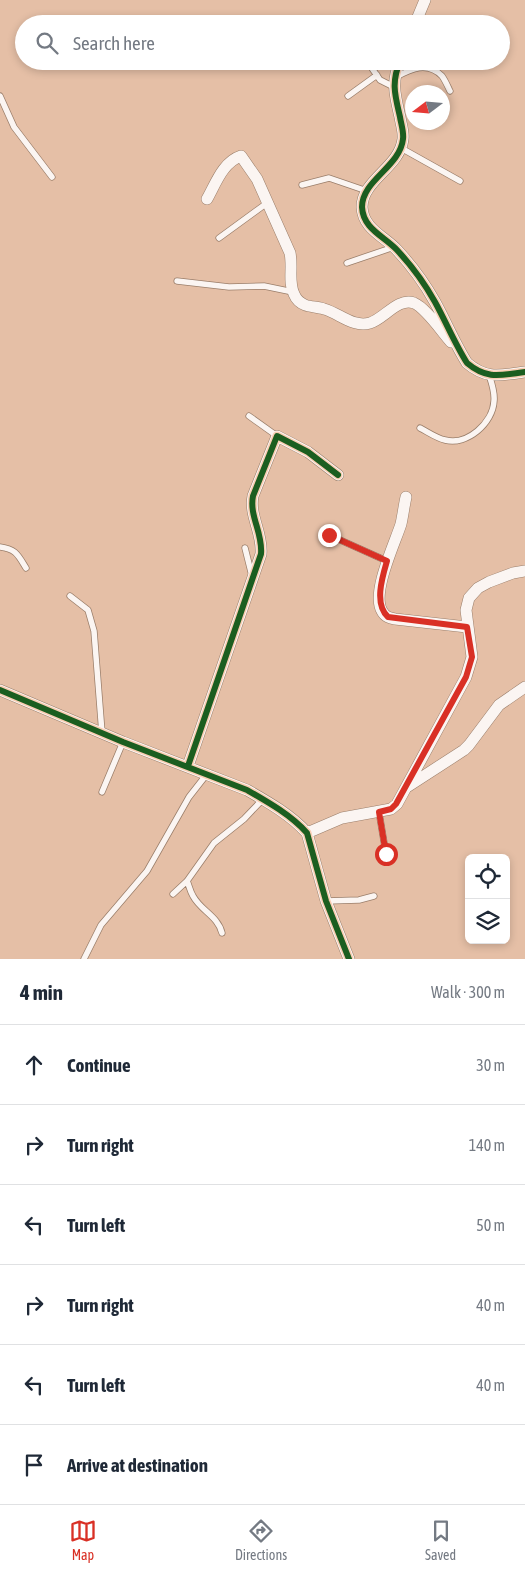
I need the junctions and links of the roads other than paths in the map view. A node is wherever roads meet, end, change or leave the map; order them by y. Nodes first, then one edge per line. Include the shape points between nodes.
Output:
1 (425, 0) edge
2 (419, 15) edge
3 (373, 70) edge
4 (398, 70) edge
5 (413, 70) edge
6 (428, 70) edge
7 (377, 75) junction
8 (394, 83) junction
9 (447, 85) edge
10 (0, 96) edge
11 (348, 96) dead end
12 (401, 148) junction
13 (52, 177) dead end
14 (460, 181) dead end
15 (302, 185) dead end
16 (367, 191) junction
17 (207, 199) dead end
18 (267, 203) junction
19 (218, 238) dead end
20 (394, 247) junction
21 (347, 263) dead end
22 (177, 281) dead end
23 (293, 292) junction
24 (462, 354) junction
25 (525, 372) edge
26 (489, 375) junction
27 (249, 416) dead end
28 (420, 428) dead end
29 (277, 436) junction
30 (338, 475) dead end
31 (406, 497) dead end
32 (329, 535) dead end
33 (0, 547) edge
34 (245, 548) dead end
35 (387, 561) junction
36 (26, 568) dead end
37 (525, 571) edge
38 (252, 578) junction
39 (70, 596) dead end
40 (467, 627) junction
41 (525, 687) edge
42 (0, 690) edge
43 (102, 733) junction
44 (123, 742) junction
45 (188, 766) junction
46 (207, 774) junction
47 (405, 788) junction
48 (102, 792) dead end
49 (263, 799) junction
50 (379, 812) junction
51 (307, 833) junction
52 (386, 854) dead end
53 (187, 881) junction
54 (173, 894) dead end
55 (374, 896) dead end
56 (326, 901) junction
57 (222, 933) dead end
58 (84, 959) edge
59 (349, 959) edge

1 - 2 street
3 - 7 lane
4 - 8 street
5 - 8 lane
6 - 9 lane via 442,76
7 - 8 lane via 380,80
7 - 11 lane
8 - 12 street via 403,137
10 - 13 lane via 14,127
12 - 14 lane
12 - 16 street
15 - 16 lane via 329,178
16 - 20 street via 362,207 365,218 372,229
17 - 18 street via 225,167 241,156 251,168
18 - 19 lane
18 - 23 street via 290,253
20 - 21 lane
20 - 24 street via 429,292
22 - 23 lane via 229,287 264,286
23 - 24 street via 304,305 365,324 376,321 399,304 414,303
24 - 26 street via 477,371
25 - 26 street
26 - 28 lane via 494,403 486,424 471,435 455,440 445,440
27 - 29 lane
29 - 30 street via 308,452
29 - 38 street via 251,504 262,544
31 - 35 street
32 - 35 lane
33 - 36 lane via 11,548
34 - 38 lane
35 - 40 street via 380,605 388,617
37 - 40 street via 478,588 469,598
38 - 45 street
39 - 43 lane via 88,610 94,631
40 - 47 street via 472,657 466,677
41 - 47 street via 499,705 470,745
42 - 43 street
43 - 44 street
44 - 45 street
44 - 48 lane
45 - 46 street
46 - 49 street
46 - 58 lane via 189,797 147,871 101,925
47 - 50 street via 391,809
49 - 51 street
49 - 53 lane via 214,843
50 - 51 street via 342,818
50 - 52 lane
51 - 56 street
53 - 54 lane
53 - 57 lane via 193,896 220,924
55 - 56 lane via 360,900
56 - 59 street

